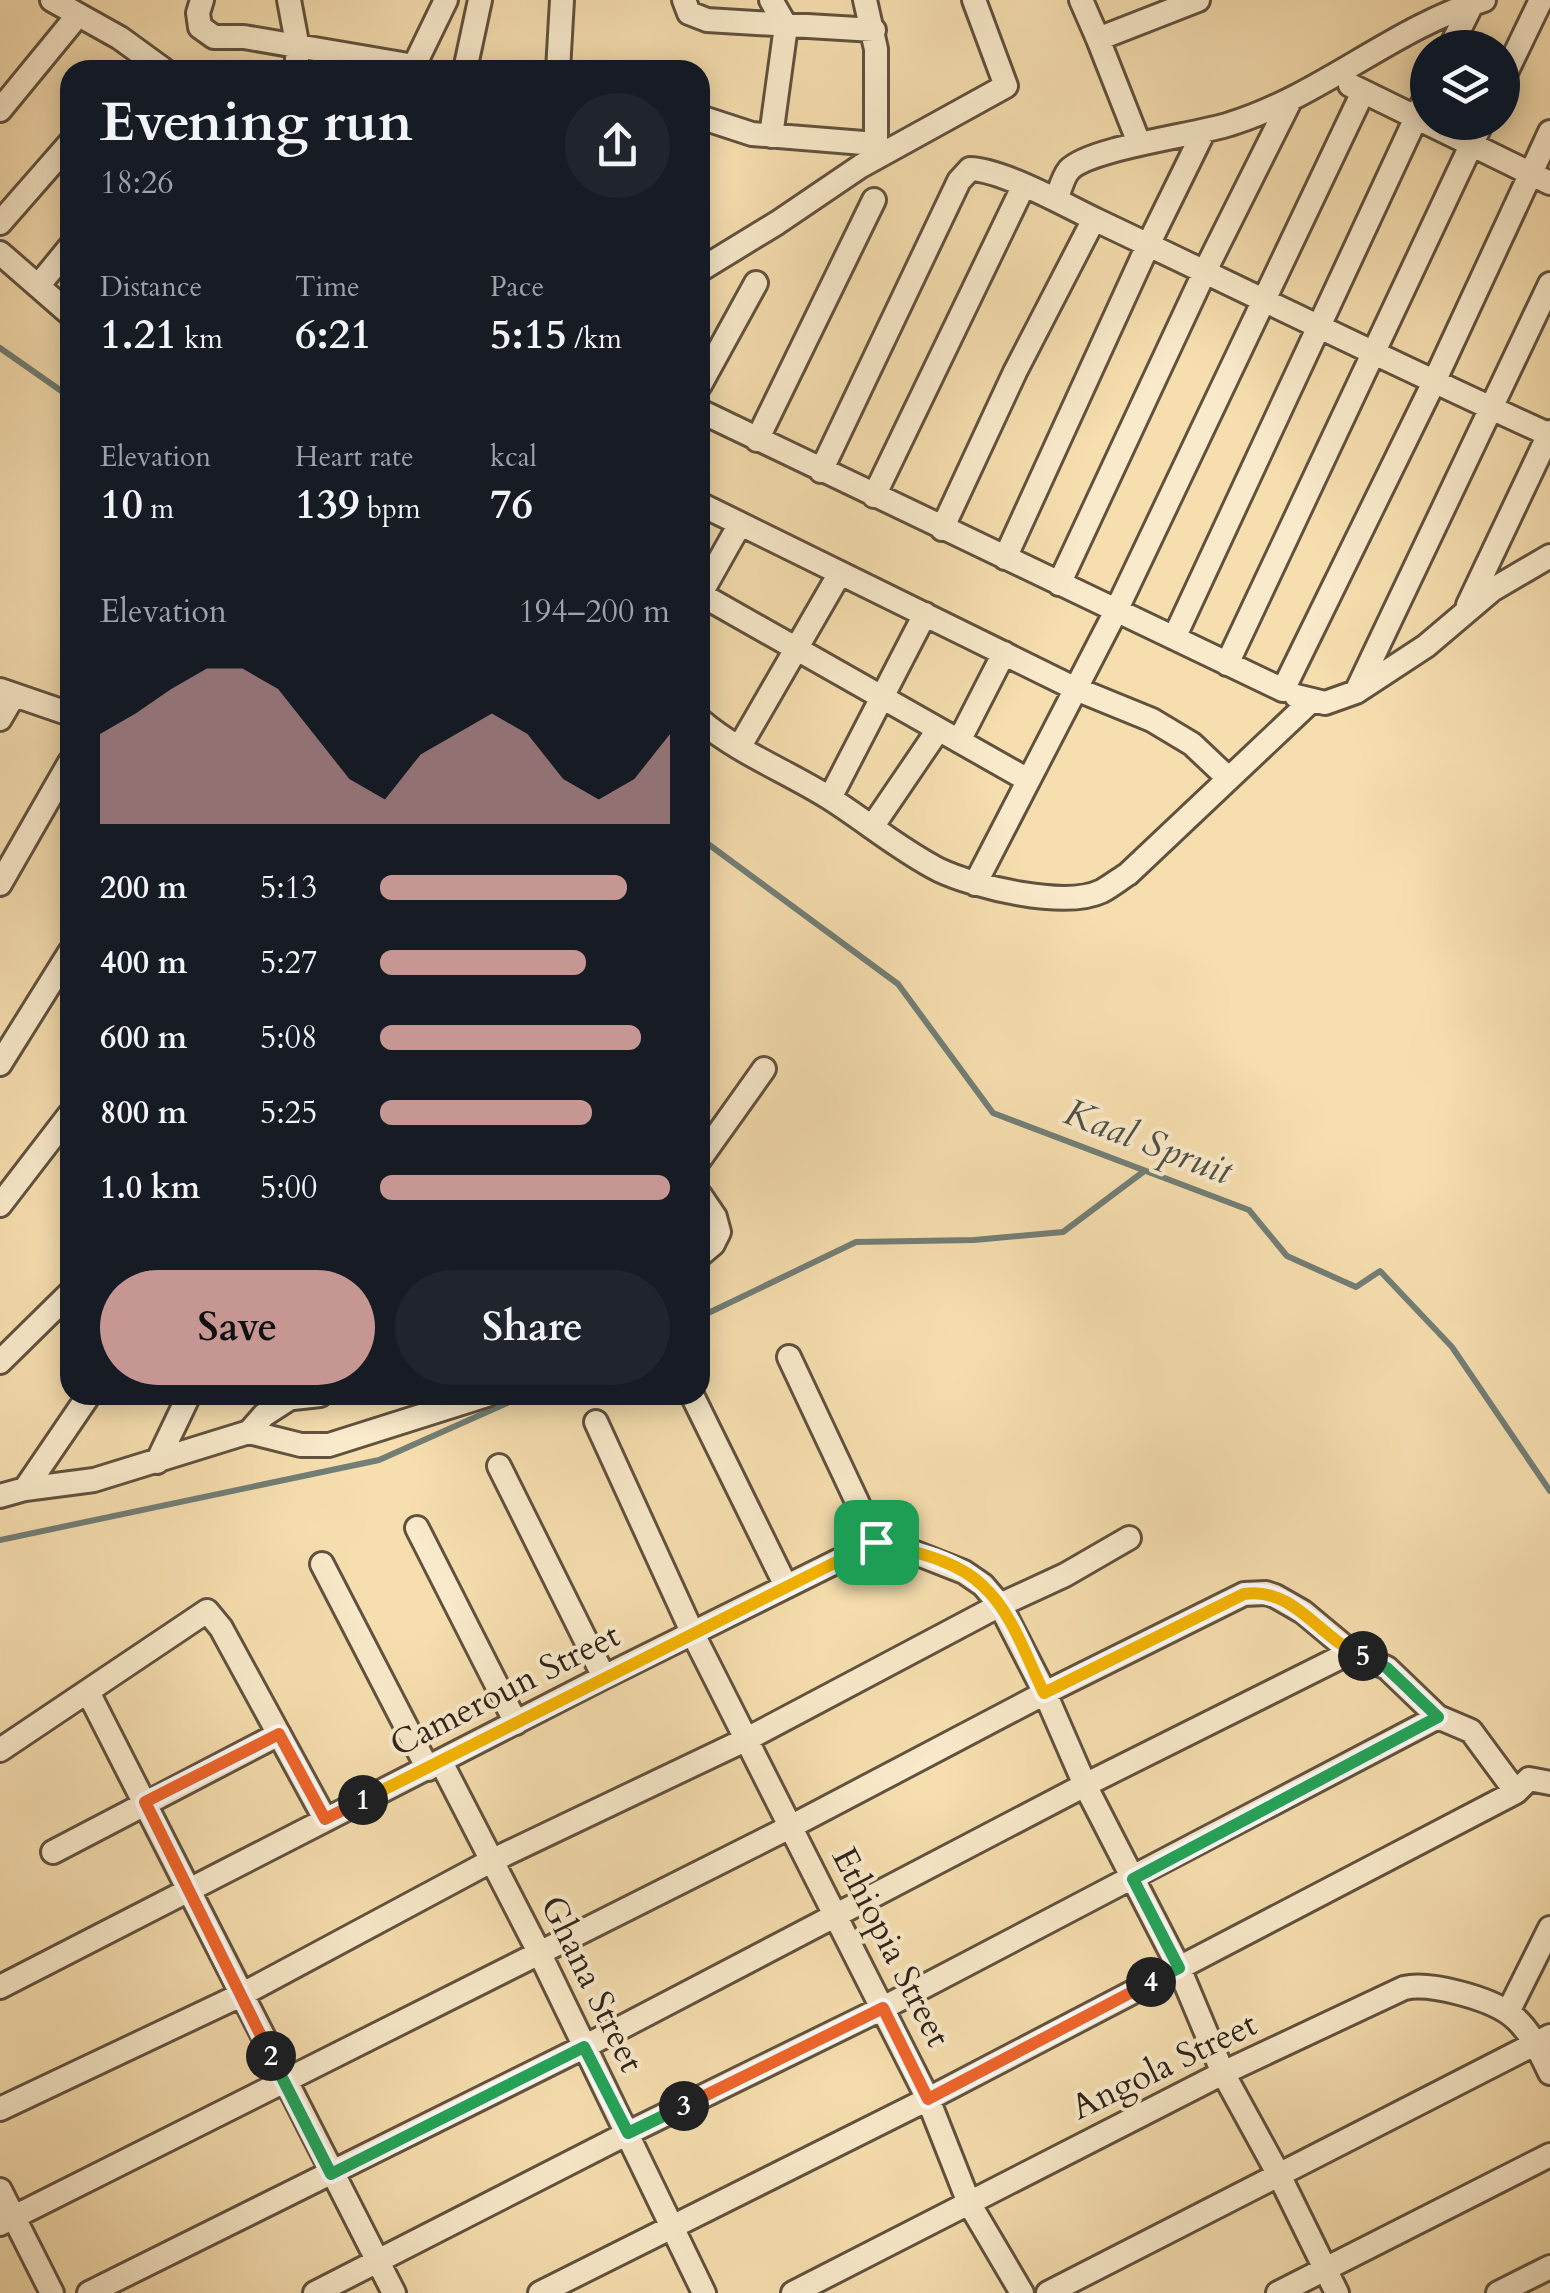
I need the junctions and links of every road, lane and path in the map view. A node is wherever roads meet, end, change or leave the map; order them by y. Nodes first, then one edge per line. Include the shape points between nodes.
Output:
1 (52, 0) edge
2 (202, 0) edge
3 (288, 0) edge
4 (446, 0) edge
5 (480, 0) edge
6 (562, 0) edge
7 (684, 0) edge
8 (771, 0) edge
9 (866, 0) edge
10 (974, 0) edge
11 (1082, 0) edge
12 (1198, 0) edge
13 (1541, 0) edge
14 (1478, 2) edge
15 (78, 15) junction
16 (786, 26) junction
17 (874, 30) junction
18 (1461, 30) edge
19 (1098, 38) junction
20 (1520, 43) edge
21 (296, 59) edge
22 (140, 60) edge
23 (418, 60) edge
24 (467, 60) edge
25 (565, 60) edge
26 (1333, 77) junction
27 (1363, 92) junction
28 (1289, 103) junction
29 (0, 110) edge
30 (1410, 115) edge
31 (710, 120) edge
32 (1410, 128) edge
33 (1550, 132) edge
34 (1203, 133) junction
35 (771, 136) junction
36 (1462, 140) edge
37 (1474, 140) edge
38 (1139, 143) junction
39 (1472, 145) junction
40 (878, 149) junction
41 (60, 154) edge
42 (1540, 178) edge
43 (1023, 186) junction
44 (1057, 198) junction
45 (874, 200) dead end
46 (1094, 218) junction
47 (0, 223) edge
48 (1148, 243) junction
49 (0, 253) edge
50 (60, 259) edge
51 (710, 263) edge
52 (1206, 270) junction
53 (756, 282) dead end
54 (1550, 284) edge
55 (38, 286) junction
56 (1262, 299) junction
57 (60, 305) edge
58 (1320, 326) junction
59 (1376, 354) junction
60 (710, 367) edge
61 (1434, 382) junction
62 (1491, 408) junction
63 (710, 416) edge
64 (1550, 434) edge
65 (757, 440) junction
66 (821, 472) junction
67 (874, 496) junction
68 (710, 509) edge
69 (740, 524) junction
70 (942, 529) junction
71 (1550, 556) edge
72 (1005, 558) junction
73 (840, 573) junction
74 (710, 577) edge
75 (1059, 584) junction
76 (710, 601) edge
77 (1116, 611) junction
78 (925, 614) junction
79 (1463, 616) junction
80 (1174, 638) junction
81 (796, 649) junction
82 (1004, 654) junction
83 (1228, 664) junction
84 (1076, 689) junction
85 (1283, 690) junction
86 (7, 692) edge
87 (1356, 692) junction
88 (882, 697) junction
89 (1310, 702) junction
90 (60, 711) edge
91 (0, 719) edge
92 (710, 726) edge
93 (948, 735) junction
94 (740, 746) junction
95 (1228, 778) junction
96 (60, 779) edge
97 (1028, 780) junction
98 (830, 798) junction
99 (872, 827) junction
100 (0, 884) edge
101 (976, 884) junction
102 (60, 968) edge
103 (0, 1064) edge
104 (764, 1069) dead end
105 (60, 1127) edge
106 (710, 1144) edge
107 (0, 1205) edge
108 (710, 1210) edge
109 (710, 1247) edge
110 (60, 1303) edge
111 (789, 1358) dead end
112 (0, 1362) edge
113 (81, 1405) edge
114 (184, 1405) edge
115 (280, 1405) edge
116 (455, 1405) edge
117 (697, 1405) edge
118 (596, 1422) dead end
119 (249, 1432) junction
120 (158, 1462) junction
121 (499, 1466) dead end
122 (25, 1489) junction
123 (0, 1496) edge
124 (417, 1528) dead end
125 (1128, 1538) dead end
126 (876, 1542) junction
127 (322, 1564) dead end
128 (786, 1586) junction
129 (1000, 1605) junction
130 (693, 1634) junction
131 (1351, 1652) junction
132 (604, 1677) junction
133 (88, 1692) junction
134 (1044, 1693) junction
135 (1438, 1717) junction
136 (516, 1723) junction
137 (279, 1734) junction
138 (747, 1739) junction
139 (0, 1750) edge
140 (435, 1765) junction
141 (1550, 1782) edge
142 (1085, 1785) junction
143 (1516, 1792) junction
144 (145, 1802) junction
145 (325, 1819) junction
146 (792, 1826) junction
147 (54, 1852) dead end
148 (491, 1860) junction
149 (1133, 1879) junction
150 (191, 1890) junction
151 (834, 1915) junction
152 (1550, 1928) edge
153 (539, 1952) junction
154 (1179, 1968) junction
155 (0, 1988) edge
156 (241, 1995) junction
157 (883, 2008) junction
158 (1508, 2012) junction
159 (1543, 2040) edge
160 (584, 2047) junction
161 (1550, 2073) edge
162 (1223, 2074) junction
163 (284, 2082) junction
164 (928, 2099) junction
165 (0, 2109) edge
166 (628, 2133) junction
167 (1550, 2155) edge
168 (331, 2174) junction
169 (1280, 2177) junction
170 (0, 2190) edge
171 (969, 2203) junction
172 (6, 2221) edge
173 (674, 2228) junction
174 (378, 2261) junction
175 (1550, 2267) edge
176 (1326, 2269) junction
177 (52, 2293) edge
178 (89, 2293) edge
179 (315, 2293) edge
180 (394, 2293) edge
181 (540, 2293) edge
182 (704, 2293) edge
183 (793, 2293) edge
184 (1022, 2293) edge
185 (1048, 2293) edge
186 (1278, 2293) edge
187 (1337, 2293) edge
188 (1498, 2293) edge

1 - 15 street
2 - 21 street via 204,32 244,37
3 - 21 street
4 - 23 street
5 - 24 street
6 - 25 street
7 - 16 street via 700,19
8 - 16 street
9 - 17 street
10 - 40 street via 1006,86 937,127
11 - 19 street
12 - 19 street
13 - 20 street
14 - 18 street
14 - 26 street
15 - 22 street
15 - 29 street
16 - 17 street
16 - 35 street
17 - 40 street
19 - 38 street
26 - 27 street
26 - 28 street
27 - 30 street
27 - 56 street
28 - 34 street
28 - 52 street
31 - 35 street
32 - 58 street
33 - 42 street
34 - 38 street
34 - 48 street
35 - 40 street
36 - 39 street
37 - 39 street
38 - 44 street via 1069,170
39 - 42 street
39 - 59 street
40 - 51 street
41 - 47 street
42 - 61 street
43 - 44 street
43 - 66 street via 977,169 963,174
43 - 67 street
44 - 46 street
45 - 65 street
46 - 48 street
46 - 70 street
48 - 52 street
48 - 72 street
49 - 55 street
50 - 55 street
52 - 56 street
52 - 75 street
53 - 60 street
54 - 62 street
55 - 57 street
56 - 58 street
56 - 77 street
58 - 59 street
58 - 80 street
59 - 61 street
59 - 83 street
61 - 62 street
61 - 85 street
62 - 64 street
62 - 87 street
63 - 65 street
64 - 79 street
65 - 66 street
66 - 67 street
67 - 70 street
68 - 69 street
69 - 73 street
69 - 74 street
70 - 72 street
71 - 79 street
72 - 75 street
73 - 78 street
73 - 81 street
75 - 77 street
76 - 81 street
77 - 80 street
77 - 84 street
78 - 82 street
78 - 88 street
79 - 87 street
80 - 83 street
81 - 88 street
81 - 94 street
82 - 84 street
82 - 93 street
83 - 85 street
84 - 95 street via 1165,728
84 - 97 street
85 - 89 street
86 - 90 street
86 - 91 street
87 - 89 street via 1331,703
88 - 93 street
88 - 98 street
89 - 95 street
92 - 94 street
93 - 97 street
93 - 99 street
94 - 98 street
95 - 101 street via 1162,844 1102,891 1036,895
96 - 100 street
97 - 101 street
98 - 99 street
99 - 101 street
102 - 103 street
104 - 106 street
105 - 107 street
108 - 109 street via 719,1232
110 - 112 street
111 - 126 street
113 - 122 street
114 - 120 street
115 - 119 street
116 - 119 street via 329,1445
117 - 128 street
118 - 130 street, Ethiopia Street
119 - 120 street
120 - 122 street
121 - 132 street
122 - 123 street
124 - 136 street
125 - 129 street
126 - 128 street, Cameroun Street
126 - 129 street via 964,1572
127 - 140 street, Ghana Street
128 - 130 street, Cameroun Street
129 - 134 street
129 - 138 street
130 - 132 street, Cameroun Street
130 - 138 street, Ethiopia Street
131 - 134 street via 1303,1612 1254,1592
131 - 135 street via 1387,1668
131 - 142 street
132 - 136 street, Cameroun Street
133 - 137 street via 207,1611
133 - 139 street
133 - 144 street
134 - 142 street
134 - 146 street
135 - 143 street via 1470,1731
135 - 149 street
136 - 140 street, Cameroun Street
137 - 144 street
137 - 145 street
138 - 146 street, Ethiopia Street
138 - 148 street
140 - 145 street, Cameroun Street
140 - 148 street, Ghana Street
141 - 143 street via 1530,1778
142 - 149 street
142 - 151 street
143 - 154 street
144 - 147 street
144 - 150 street
145 - 150 street, Cameroun Street
146 - 151 street, Ethiopia Street
146 - 153 street
148 - 153 street, Ghana Street
148 - 156 street
149 - 154 street
149 - 157 street
150 - 155 street, Cameroun Street
150 - 156 street
151 - 157 street, Ethiopia Street
151 - 160 street
152 - 158 street
153 - 160 street, Ghana Street
153 - 163 street
154 - 162 street
154 - 164 street
156 - 163 street
156 - 165 street
157 - 164 street, Ethiopia Street
157 - 166 street
158 - 159 street, Angola Street
158 - 162 street, Angola Street via 1432,1985 1404,1988
159 - 161 street, Angola Street
159 - 169 street
160 - 166 street, Ghana Street
160 - 168 street
162 - 169 street
162 - 171 street, Angola Street
163 - 168 street
163 - 172 street
164 - 171 street, Ethiopia Street
164 - 173 street
166 - 173 street, Ghana Street
166 - 174 street
167 - 176 street
168 - 174 street
168 - 178 street
169 - 176 street
169 - 185 street
170 - 172 street
171 - 183 street, Angola Street
171 - 184 street, Ethiopia Street
172 - 177 street
173 - 181 street
173 - 182 street, Ghana Street
174 - 179 street
174 - 180 street
175 - 188 street
176 - 186 street
176 - 187 street

